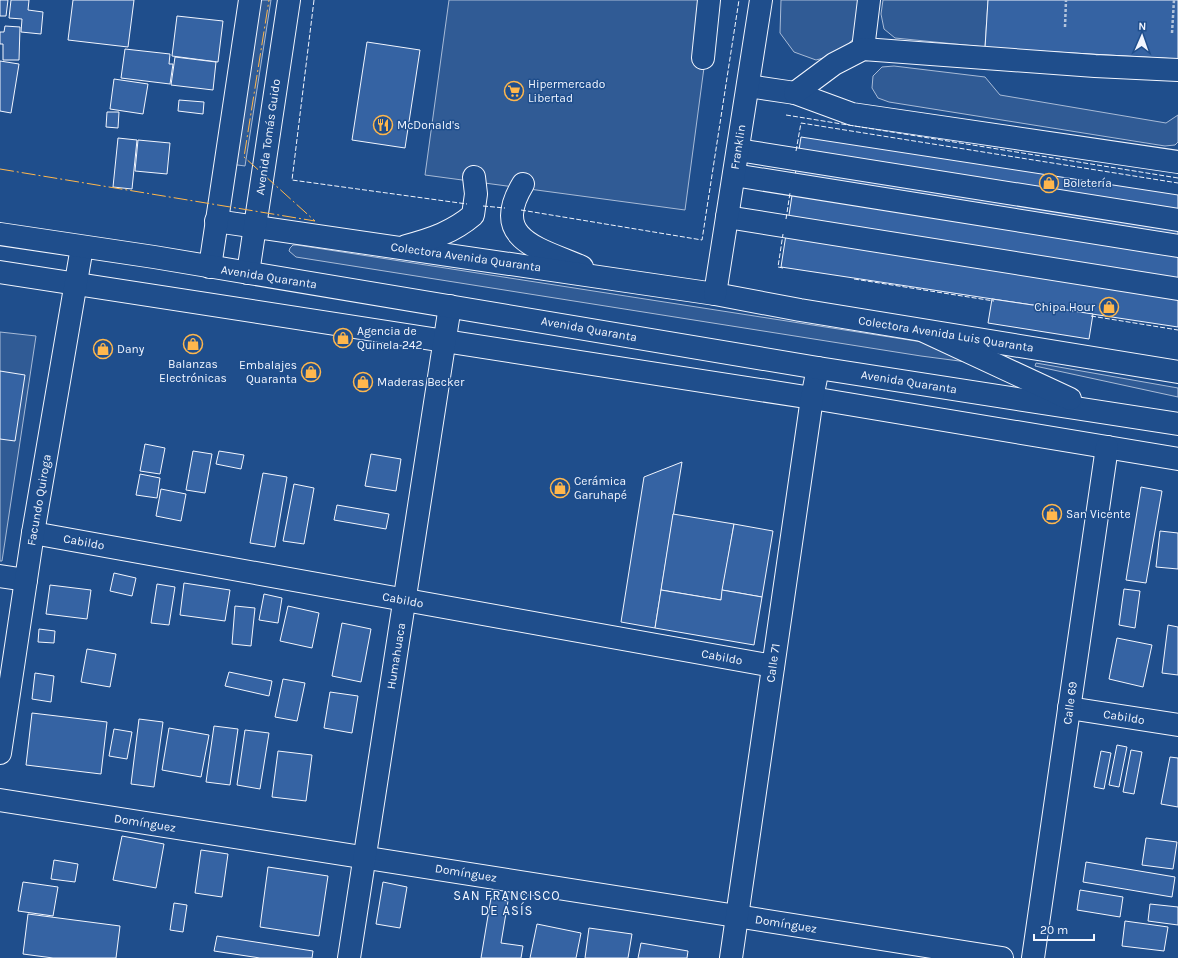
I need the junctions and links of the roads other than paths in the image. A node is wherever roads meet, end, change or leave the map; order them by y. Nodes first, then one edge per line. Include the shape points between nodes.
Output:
1 (250, 0) edge
2 (289, 0) edge
3 (719, 0) edge
4 (761, 0) edge
5 (869, 0) edge
6 (708, 10) edge
7 (863, 49) junction
8 (703, 58) dead end
9 (1178, 70) edge
10 (748, 86) junction
11 (795, 93) junction
12 (738, 150) junction
13 (1178, 162) edge
14 (734, 175) junction
15 (474, 177) dead end
16 (523, 184) dead end
17 (727, 217) junction
18 (1178, 220) edge
19 (216, 221) junction
20 (255, 226) junction
21 (0, 234) edge
22 (1178, 246) edge
23 (82, 247) junction
24 (400, 248) junction
25 (210, 267) junction
26 (0, 272) edge
27 (248, 273) junction
28 (605, 278) junction
29 (75, 285) junction
30 (1178, 289) edge
31 (715, 294) junction
32 (450, 306) junction
33 (924, 331) junction
34 (445, 340) junction
35 (818, 368) junction
36 (1178, 372) edge
37 (812, 398) junction
38 (1093, 410) junction
39 (1178, 424) edge
40 (1107, 447) junction
41 (1178, 459) edge
42 (33, 533) junction
43 (0, 576) edge
44 (26, 580) junction
45 (405, 600) junction
46 (773, 666) junction
47 (1069, 708) junction
48 (1178, 725) edge
49 (0, 753) edge
50 (0, 800) edge
51 (364, 857) junction
52 (737, 916) junction
53 (349, 958) edge
54 (731, 958) edge
55 (1002, 958) edge
56 (1033, 958) edge

1 - 19 main road
2 - 20 main road, Avenida Tomás Guido
3 - 6 main road
4 - 10 main road, Franklin
5 - 7 main road
6 - 8 main road
7 - 9 main road
7 - 11 main road via 834,64
10 - 11 main road
10 - 12 main road, Franklin
11 - 13 main road via 852,114
12 - 14 main road, Franklin
12 - 18 main road
14 - 17 main road, Franklin
14 - 22 main road
15 - 24 main road via 476,194 473,215 460,226 439,236
16 - 28 main road via 514,199 511,218 515,231 524,241
17 - 30 main road
17 - 31 main road, Franklin
19 - 20 main road, Colectora Avenida Quaranta
19 - 25 main road
20 - 24 main road, Colectora Avenida Quaranta
20 - 27 main road, Avenida Tomás Guido
21 - 23 main road, Avenida Quaranta
23 - 25 main road, Avenida Quaranta
23 - 29 main road, Facundo Quiroga
24 - 28 main road, Colectora Avenida Quaranta
25 - 27 main road, Avenida Quaranta
26 - 29 main road
27 - 32 main road, Avenida Quaranta
28 - 31 main road, Colectora Avenida Quaranta
29 - 34 main road
29 - 42 main road, Facundo Quiroga
31 - 33 main road, Colectora Avenida Luis Quaranta
32 - 34 main road, Humahuaca
32 - 35 main road, Avenida Quaranta
33 - 36 main road, Colectora Avenida Luis Quaranta
33 - 38 main road
34 - 37 main road
34 - 45 main road, Humahuaca
35 - 37 main road, Calle 71
35 - 38 main road, Avenida Quaranta
37 - 40 main road
37 - 46 main road, Calle 71
38 - 39 main road, Avenida Quaranta
40 - 41 main road
40 - 47 main road, Calle 69
42 - 44 main road, Facundo Quiroga
42 - 45 main road, Cabildo
43 - 44 main road
44 - 49 main road, Facundo Quiroga
45 - 46 main road, Cabildo
45 - 51 main road, Humahuaca
46 - 52 main road, Calle 71
47 - 48 main road, Cabildo
47 - 56 main road, Calle 69
50 - 51 main road, Domínguez
51 - 52 main road, Domínguez
51 - 53 main road, Humahuaca
52 - 54 main road, Calle 71
52 - 55 main road, Domínguez

